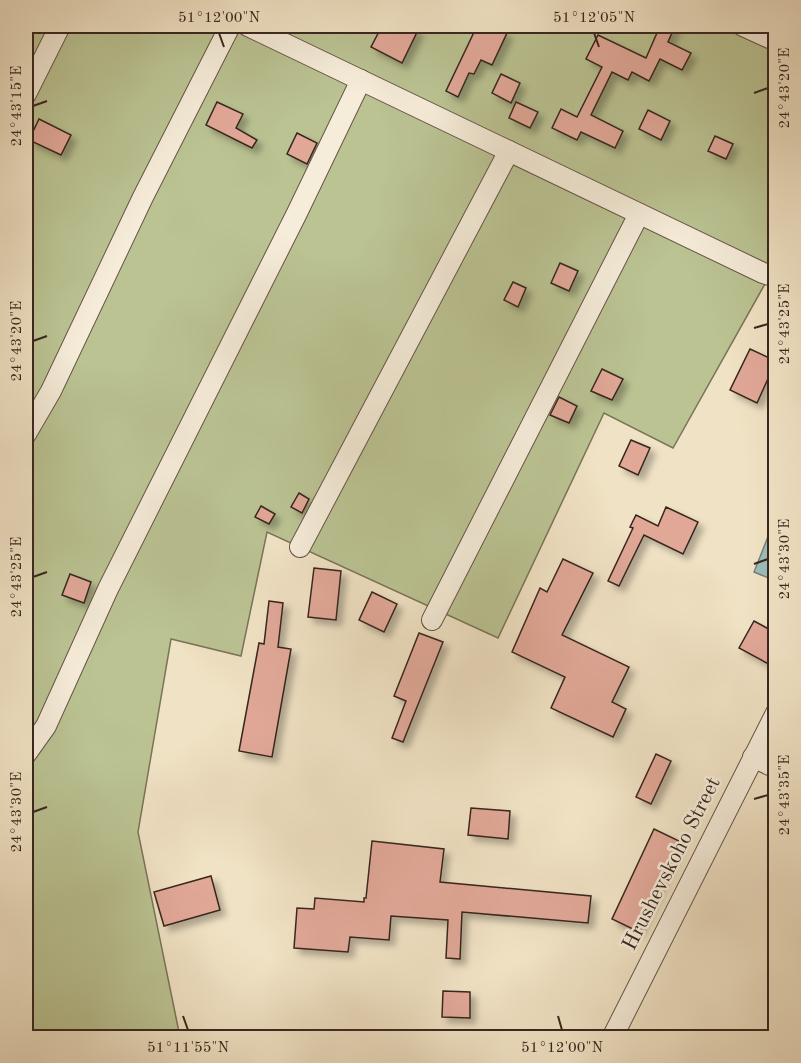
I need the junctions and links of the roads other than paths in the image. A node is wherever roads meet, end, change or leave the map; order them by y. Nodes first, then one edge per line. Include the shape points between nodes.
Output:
1 (60, 26) edge
2 (230, 26) edge
3 (248, 26) edge
4 (743, 26) edge
5 (776, 41) edge
6 (361, 80) junction
7 (26, 94) edge
8 (509, 151) junction
9 (639, 214) junction
10 (776, 277) edge
11 (26, 435) edge
12 (300, 547) dead end
13 (432, 620) dead end
14 (776, 713) edge
15 (26, 754) edge
16 (753, 757) junction
17 (776, 768) edge
18 (612, 1038) edge

1 - 7 street
2 - 11 street
3 - 6 street
4 - 5 street
6 - 8 street
6 - 15 street via 108,589 46,726
8 - 9 street
8 - 12 street
9 - 10 street
9 - 13 street
14 - 16 street, Hrushevskoho Street
16 - 17 street
16 - 18 street, Hrushevskoho Street

